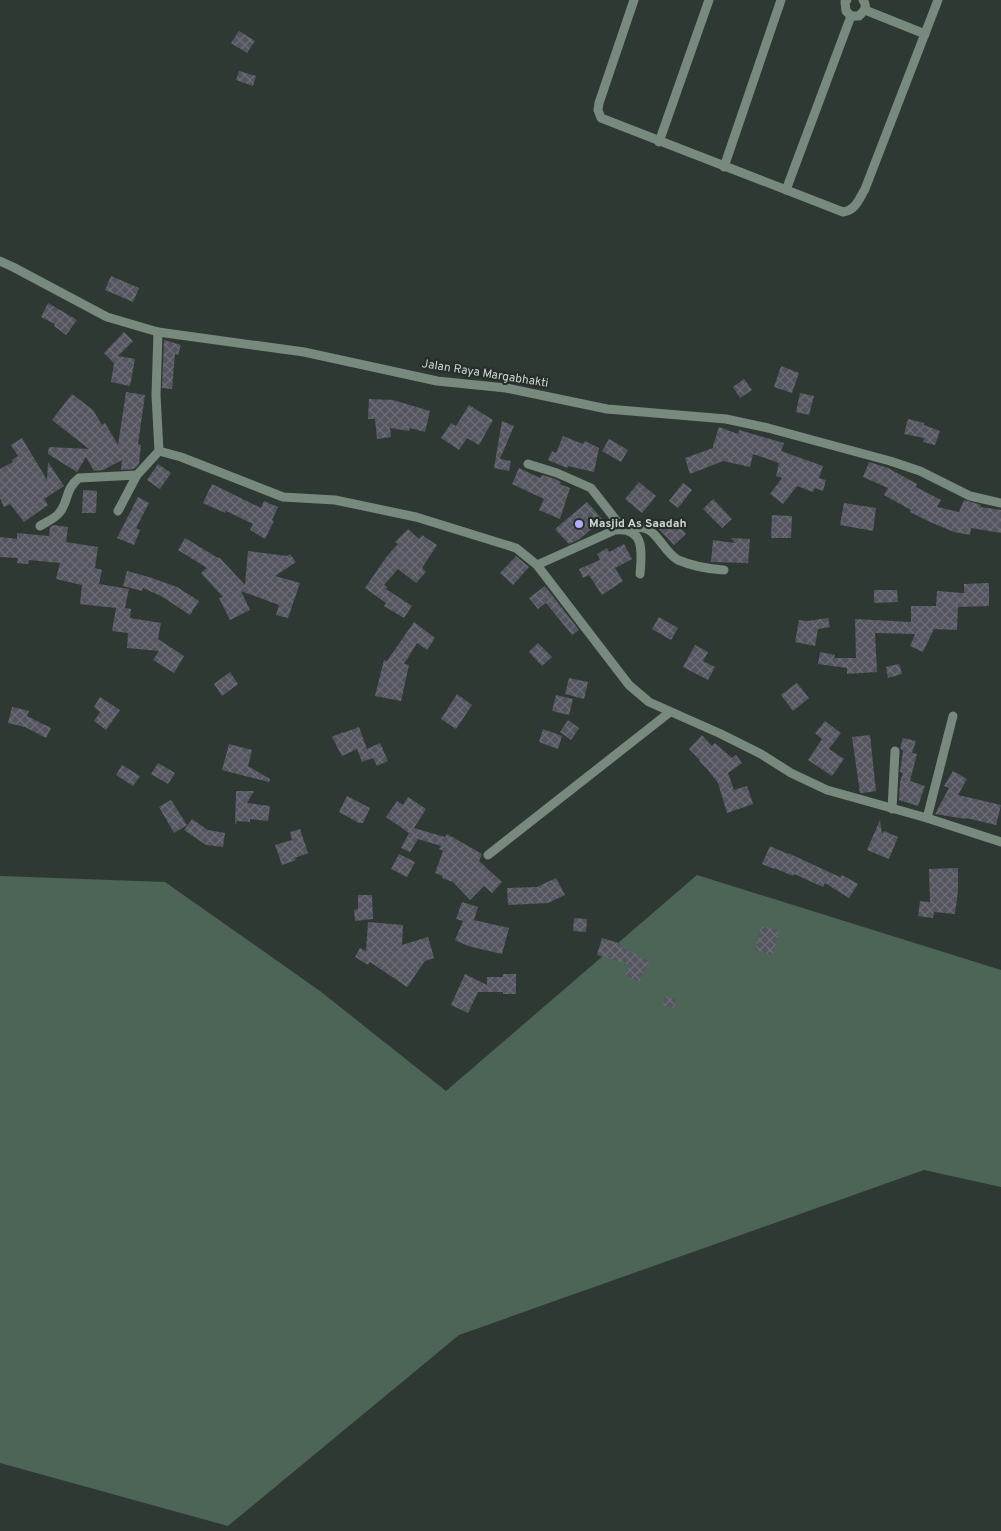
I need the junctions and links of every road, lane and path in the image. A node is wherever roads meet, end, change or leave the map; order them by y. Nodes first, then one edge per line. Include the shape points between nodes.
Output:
1 (634, 0) edge
2 (709, 0) edge
3 (781, 0) edge
4 (863, 0) edge
5 (938, 0) edge
6 (844, 1) edge
7 (865, 10) junction
8 (852, 16) junction
9 (925, 34) junction
10 (659, 142) junction
11 (724, 167) junction
12 (786, 190) junction
13 (0, 261) edge
14 (158, 332) junction
15 (159, 451) junction
16 (528, 464) dead end
17 (137, 475) junction
18 (1001, 503) edge
19 (118, 511) dead end
20 (40, 526) dead end
21 (626, 530) junction
22 (537, 565) junction
23 (724, 570) dead end
24 (640, 574) dead end
25 (670, 712) junction
26 (953, 716) dead end
27 (895, 751) dead end
28 (892, 809) junction
29 (927, 818) junction
30 (1001, 842) edge
31 (488, 855) dead end

1 - 10 street via 598,110 601,118 608,122
2 - 10 street
3 - 11 street
4 - 7 street
5 - 9 street
6 - 8 street via 846,11
7 - 8 street via 859,16
7 - 9 street
8 - 12 street
9 - 12 street via 855,207 843,212
10 - 11 street
11 - 12 street
13 - 14 street, Jalan Raya Margabhakti via 107,317
14 - 15 street via 156,395
14 - 18 street, Jalan Raya Margabhakti via 304,352 437,381 506,388 607,409 726,419 920,470 970,496
15 - 17 street
15 - 22 street via 283,497 335,500 442,524 516,548
16 - 21 street via 591,488
17 - 19 street
17 - 20 street via 79,478 67,491 59,514
21 - 22 street via 615,530
21 - 23 street via 648,529 668,553 679,560
21 - 24 street via 641,545
22 - 25 street via 629,685 649,702
25 - 28 street via 721,734 827,790
25 - 31 street
26 - 29 street
27 - 28 street
28 - 29 street
29 - 30 street

